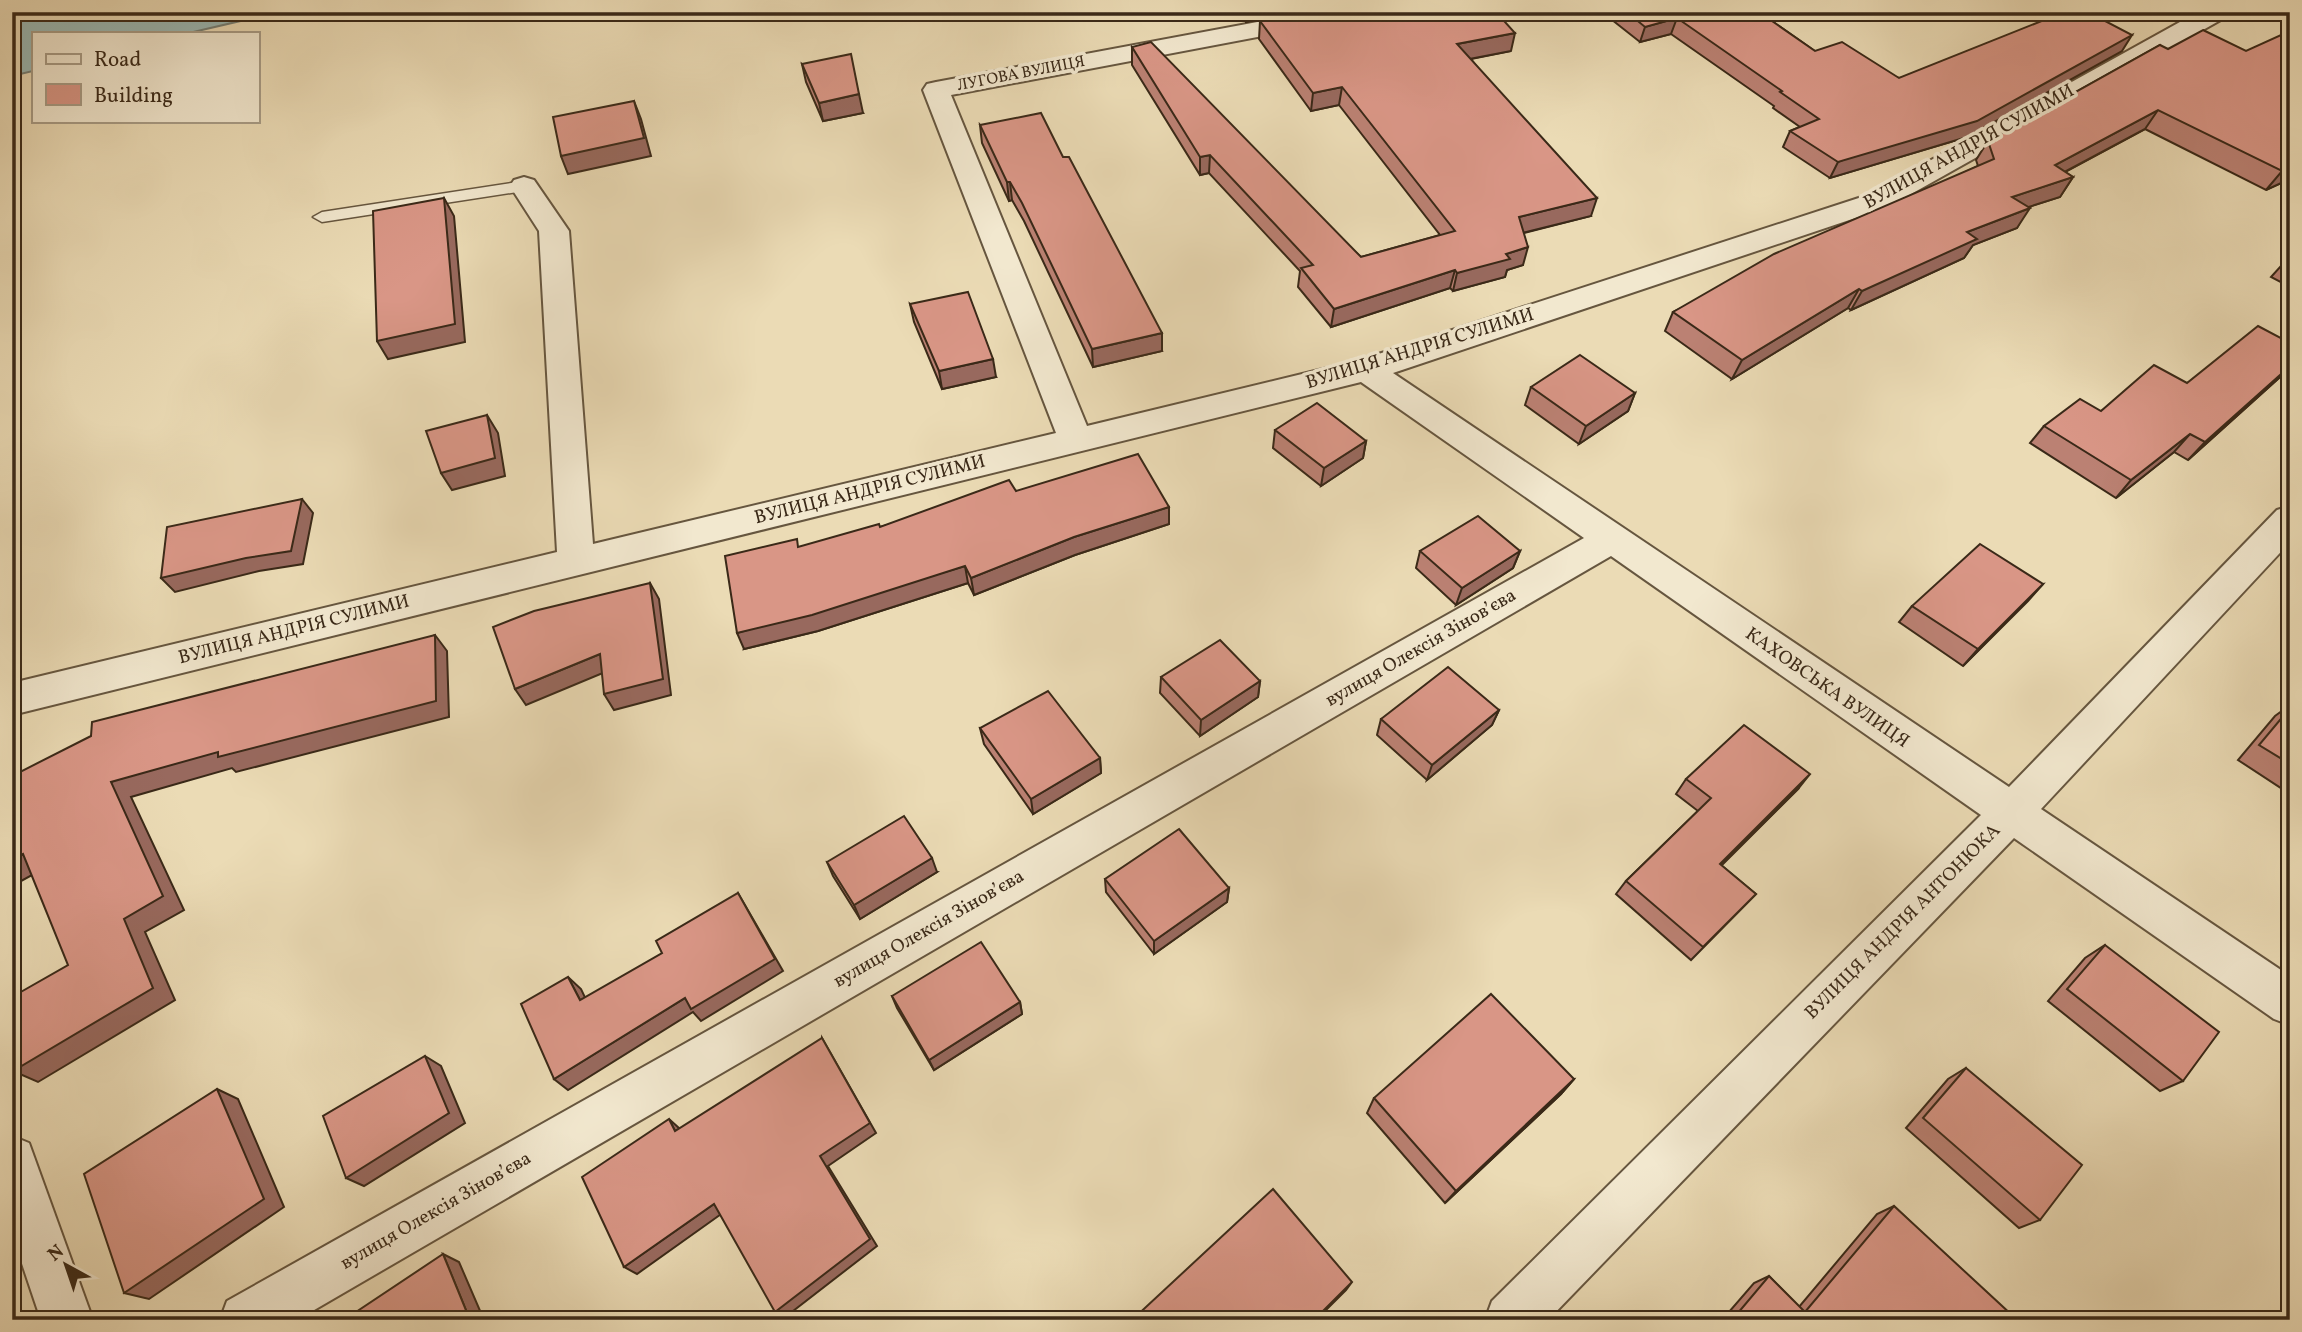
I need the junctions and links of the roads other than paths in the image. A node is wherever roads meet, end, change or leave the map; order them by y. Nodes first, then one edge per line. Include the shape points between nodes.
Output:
1 (1352, 12) edge
2 (2217, 12) edge
3 (524, 186) joint
4 (322, 217) dead end
5 (1366, 370) junction
6 (1076, 440) junction
7 (2290, 519) edge
8 (1611, 539) junction
9 (576, 561) junction
10 (12, 699) edge
11 (2010, 814) junction
12 (2290, 1003) edge
13 (12, 1160) edge
14 (67, 1320) edge
15 (246, 1320) edge
16 (1511, 1320) edge

1 - 6 street, ЛУГОВА ВУЛИЦЯ via 936,90
2 - 5 street, ВУЛИЦЯ АНДРІЯ СУЛИМИ via 1878,201
3 - 4 lane
3 - 9 street via 554,231
5 - 6 street, ВУЛИЦЯ АНДРІЯ СУЛИМИ
5 - 8 street, КАХОВСЬКА ВУЛИЦЯ
6 - 9 street, ВУЛИЦЯ АНДРІЯ СУЛИМИ
7 - 11 street, ВУЛИЦЯ АНДРІЯ АНТОНЮКА
8 - 11 street, КАХОВСЬКА ВУЛИЦЯ
8 - 15 street, вулиця Олексія Зіновʼєва
9 - 10 street, ВУЛИЦЯ АНДРІЯ СУЛИМИ
11 - 12 street, КАХОВСЬКА ВУЛИЦЯ
11 - 16 street, ВУЛИЦЯ АНДРІЯ АНТОНЮКА
13 - 14 street

